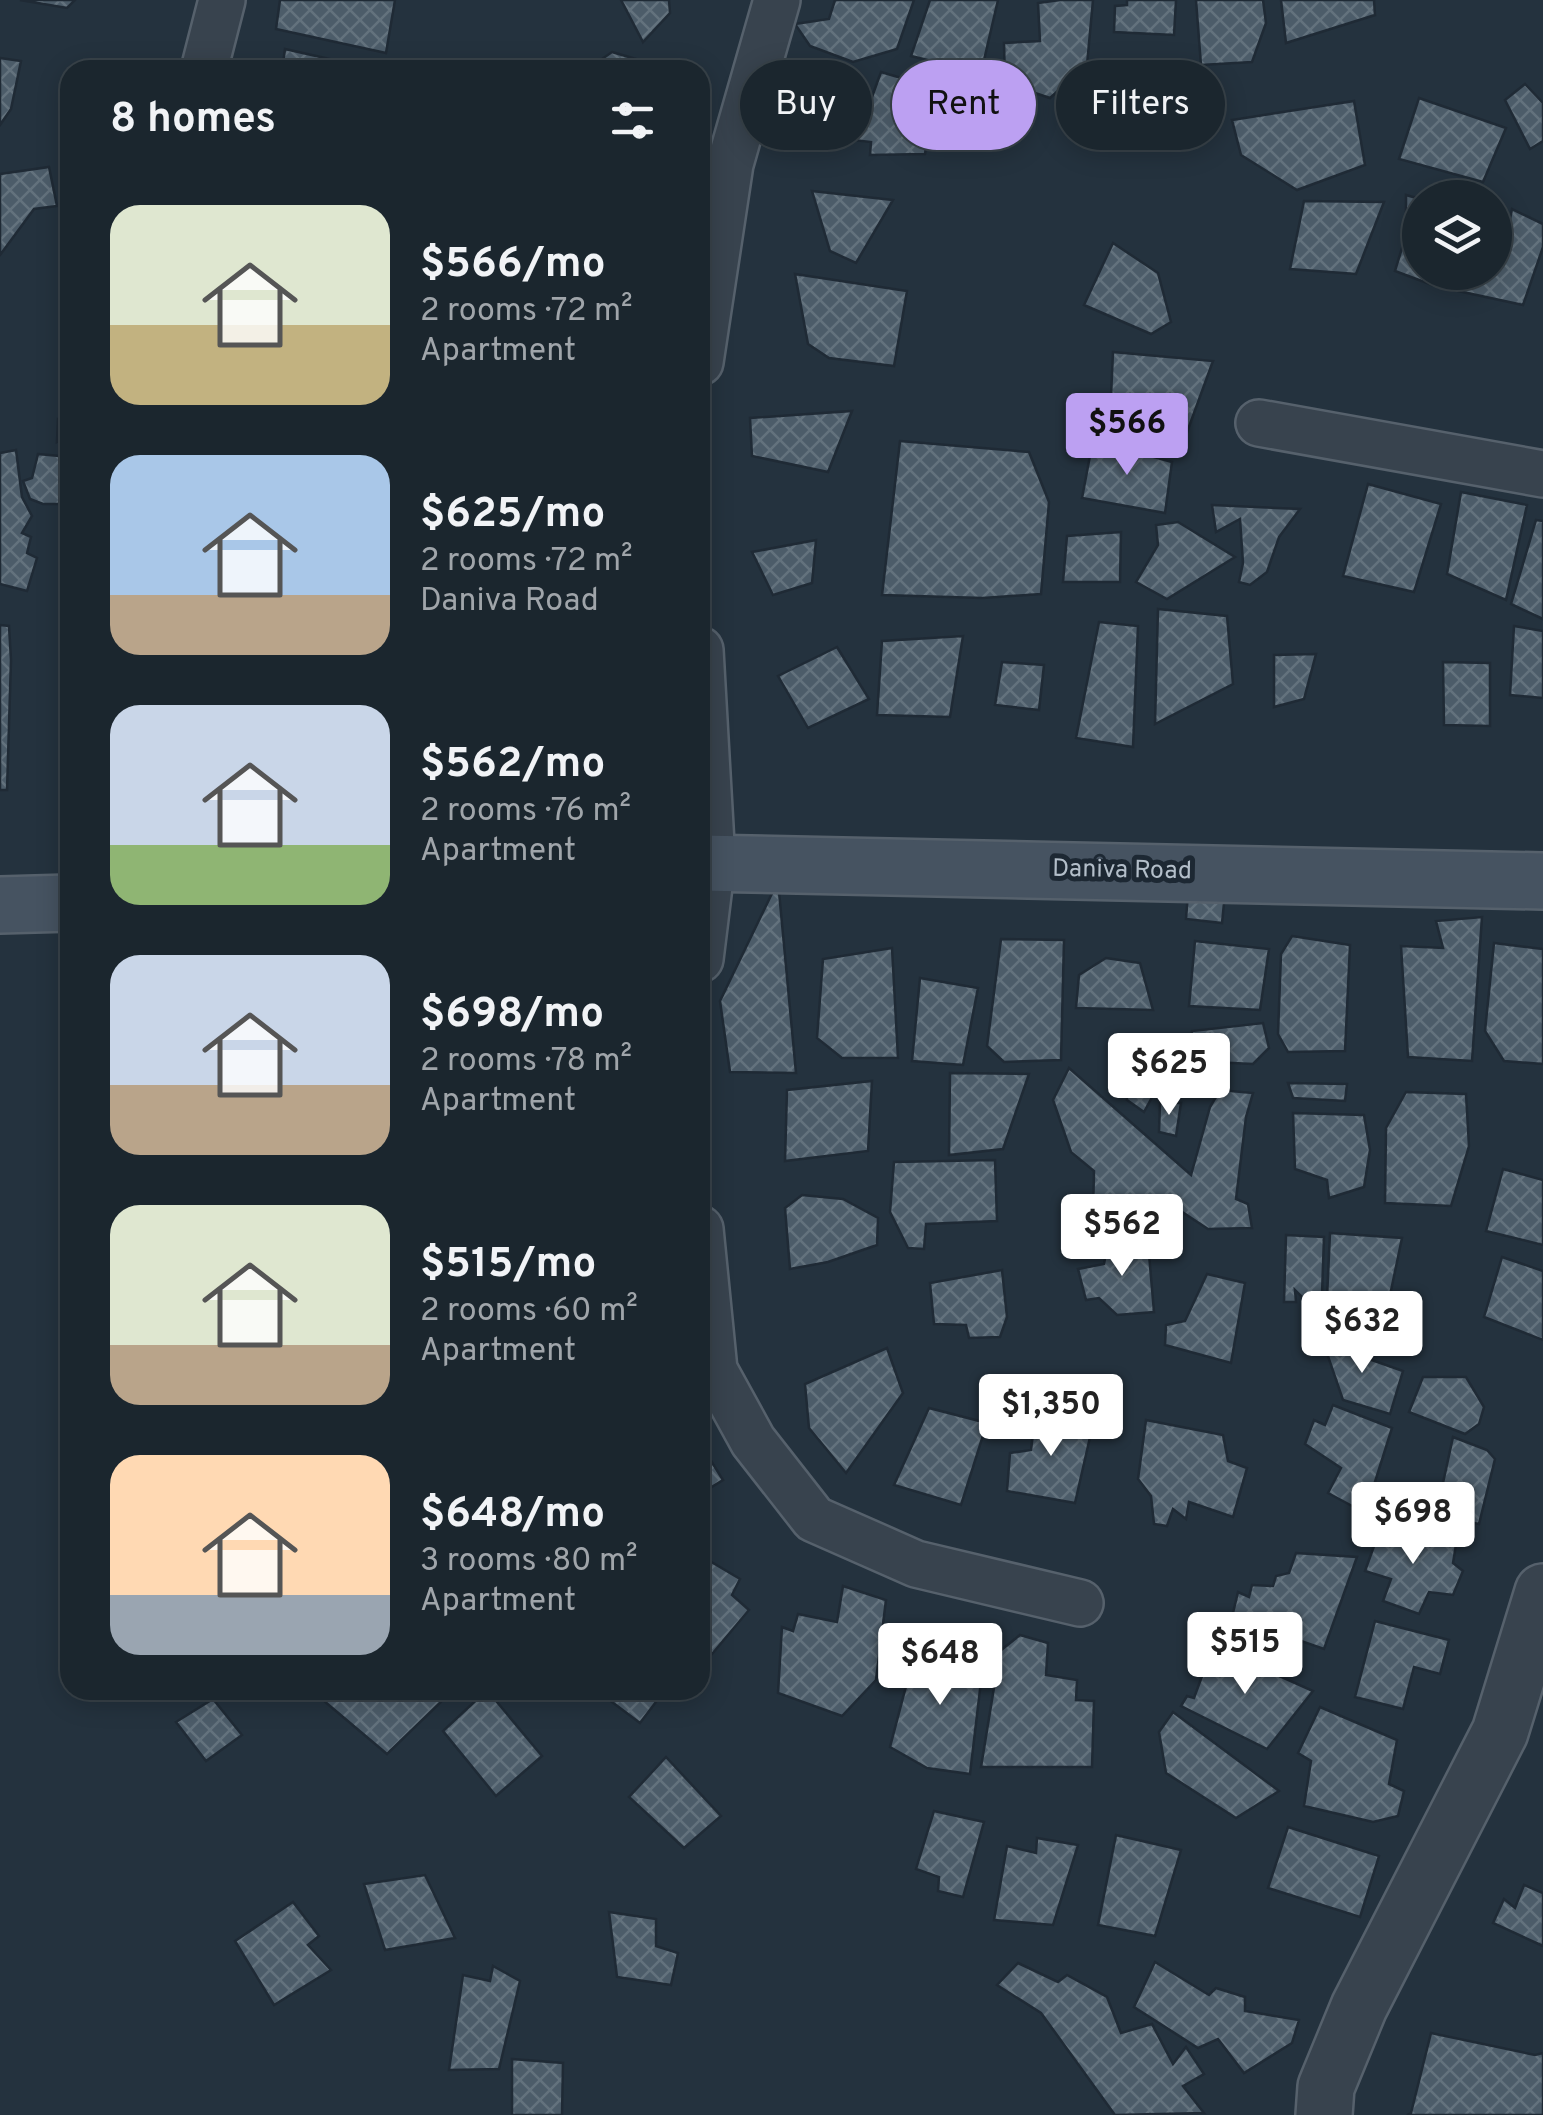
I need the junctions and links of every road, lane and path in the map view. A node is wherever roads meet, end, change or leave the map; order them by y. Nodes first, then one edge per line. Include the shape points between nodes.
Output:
1 (222, 0) edge
2 (777, 0) edge
3 (207, 60) edge
4 (710, 296) edge
5 (1258, 423) dead end
6 (1543, 474) edge
7 (710, 863) edge
8 (1543, 881) edge
9 (60, 902) edge
10 (0, 905) edge
11 (710, 1329) edge
12 (1543, 1592) edge
13 (1080, 1602) dead end
14 (1324, 2115) edge

1 - 3 street
2 - 4 street via 730,164
5 - 6 street
7 - 8 main road, Daniva Road
9 - 10 main road
11 - 13 street via 714,1370 753,1441 814,1518 916,1564
12 - 14 street via 1500,1732 1360,2007 1326,2087

